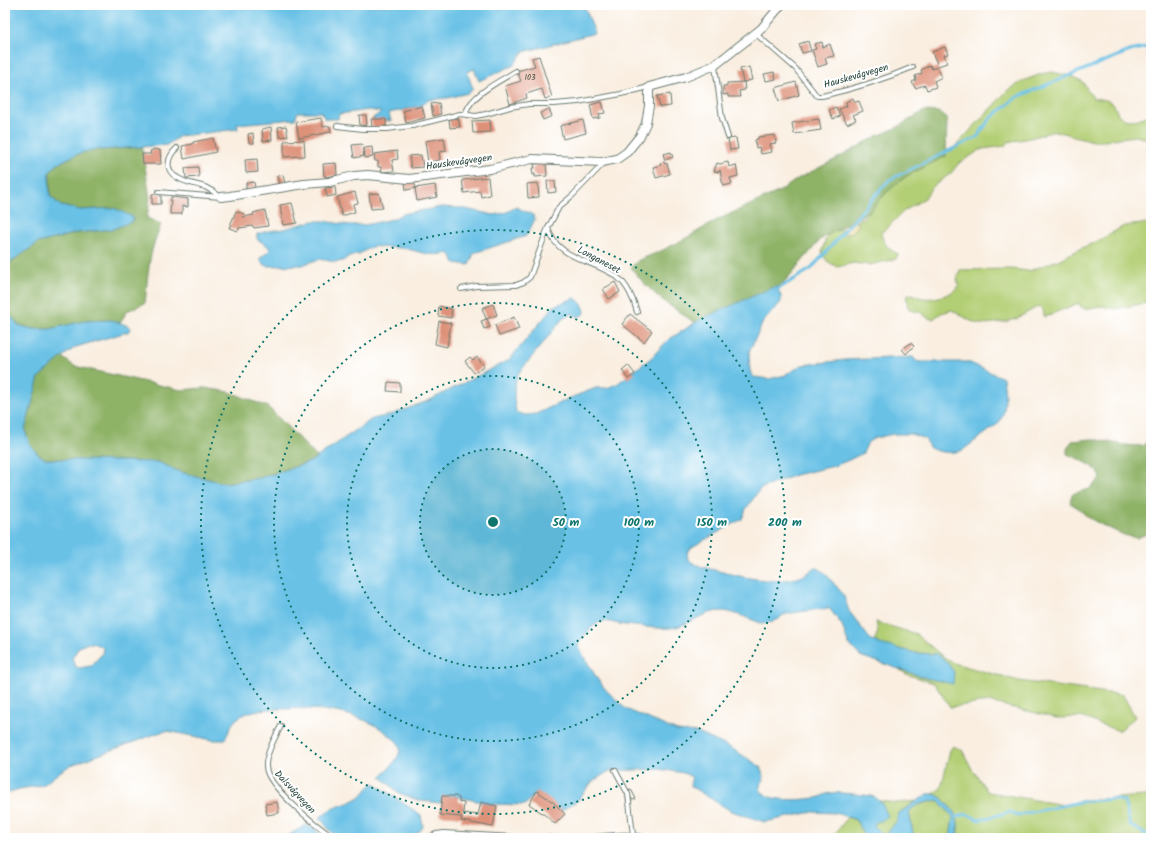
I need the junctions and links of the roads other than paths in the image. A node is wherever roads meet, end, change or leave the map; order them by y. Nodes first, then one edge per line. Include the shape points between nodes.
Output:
1 (644, 5) edge
2 (660, 5) edge
3 (781, 5) edge
4 (756, 34) junction
5 (715, 65) junction
6 (913, 67) dead end
7 (516, 71) dead end
8 (649, 87) junction
9 (468, 115) junction
10 (337, 126) dead end
11 (728, 137) dead end
12 (177, 148) dead end
13 (606, 161) junction
14 (158, 192) dead end
15 (221, 197) junction
16 (548, 228) junction
17 (461, 289) dead end
18 (636, 312) dead end
19 (281, 726) dead end
20 (615, 770) dead end
21 (633, 835) junction
22 (334, 838) edge
23 (428, 838) edge
24 (563, 838) edge
25 (580, 838) edge
26 (648, 838) edge

1 - 2 lane
3 - 4 street
4 - 5 street
4 - 6 lane, Hauskevågvegen via 795,68 817,96 873,83
5 - 8 street via 686,77
5 - 11 lane via 722,118
7 - 9 lane via 473,99 466,112
8 - 9 lane via 578,102 529,104 476,116
8 - 13 street, Hauskevågvegen via 646,123 640,136 627,152
9 - 10 lane via 460,114 412,126 387,129
12 - 15 lane via 169,159 168,165 172,173 178,178 214,191
13 - 15 street, Hauskevågvegen via 532,159 490,169 426,177 408,179 354,176 329,182
13 - 16 lane via 559,207
14 - 15 lane, Hauskevågvegen
16 - 17 lane via 530,277 524,282 516,285
16 - 18 lane, Longaneset via 555,243 562,250 598,267 625,285
19 - 22 lane, Dalsvågvegen via 266,762 268,775 300,812
20 - 21 lane via 628,794
21 - 25 lane
21 - 26 lane
23 - 24 lane via 444,833

